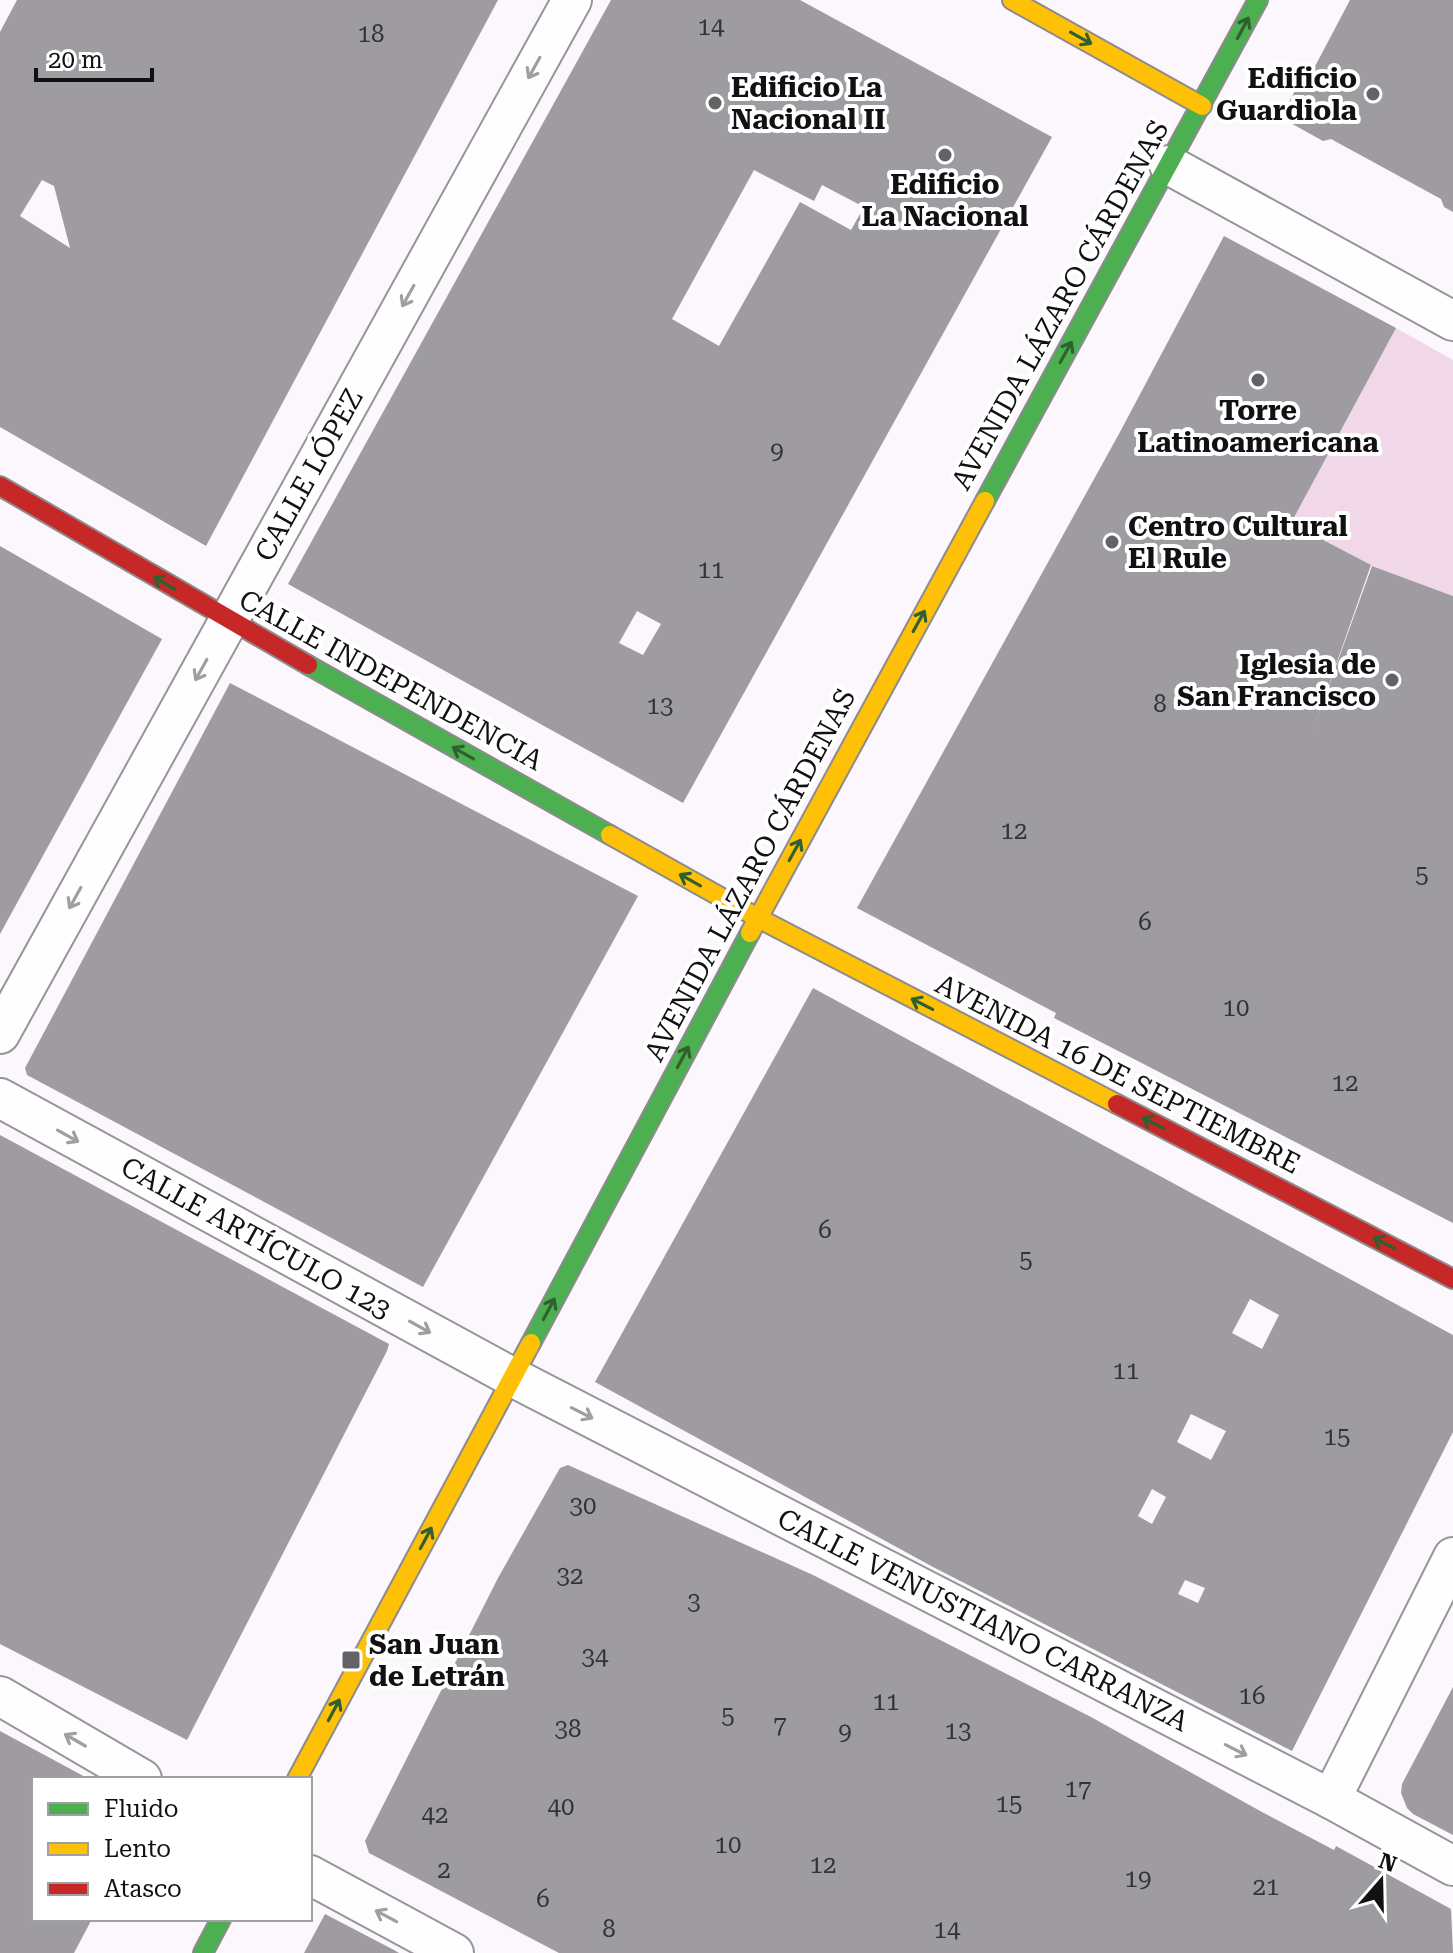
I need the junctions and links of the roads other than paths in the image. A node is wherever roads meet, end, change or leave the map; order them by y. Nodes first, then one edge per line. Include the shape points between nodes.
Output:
1 (572, 0) edge
2 (1012, 0) edge
3 (1258, 0) edge
4 (1202, 106) junction
5 (1169, 165) junction
6 (1453, 321) edge
7 (0, 486) edge
8 (229, 621) junction
9 (758, 918) junction
10 (0, 1034) edge
11 (0, 1098) edge
12 (1453, 1279) edge
13 (512, 1377) junction
14 (1453, 1557) edge
15 (0, 1696) edge
16 (139, 1777) edge
17 (298, 1777) edge
18 (1331, 1799) junction
19 (1453, 1866) edge
20 (312, 1876) edge
21 (220, 1921) edge
22 (203, 1953) edge
23 (454, 1953) edge

1 -> 8 street, CALLE LÓPEZ
2 -> 4 main road
4 -> 3 main road, AVENIDA LÁZARO CÁRDENAS
4 - 5 main road, AVENIDA LÁZARO CÁRDENAS
5 - 6 street
9 -> 5 main road, AVENIDA LÁZARO CÁRDENAS
8 -> 7 main road, CALLE INDEPENDENCIA
9 -> 8 main road, CALLE INDEPENDENCIA
8 -> 10 street, CALLE LÓPEZ
12 -> 9 main road, AVENIDA 16 DE SEPTIEMBRE
13 -> 9 main road, AVENIDA LÁZARO CÁRDENAS
11 -> 13 street, CALLE ARTÍCULO 123
17 -> 13 main road, AVENIDA LÁZARO CÁRDENAS
13 -> 18 street, CALLE VENUSTIANO CARRANZA
14 - 18 street
16 -> 15 street
18 - 19 street, CALLE VENUSTIANO CARRANZA
23 -> 20 street
21 - 22 main road

